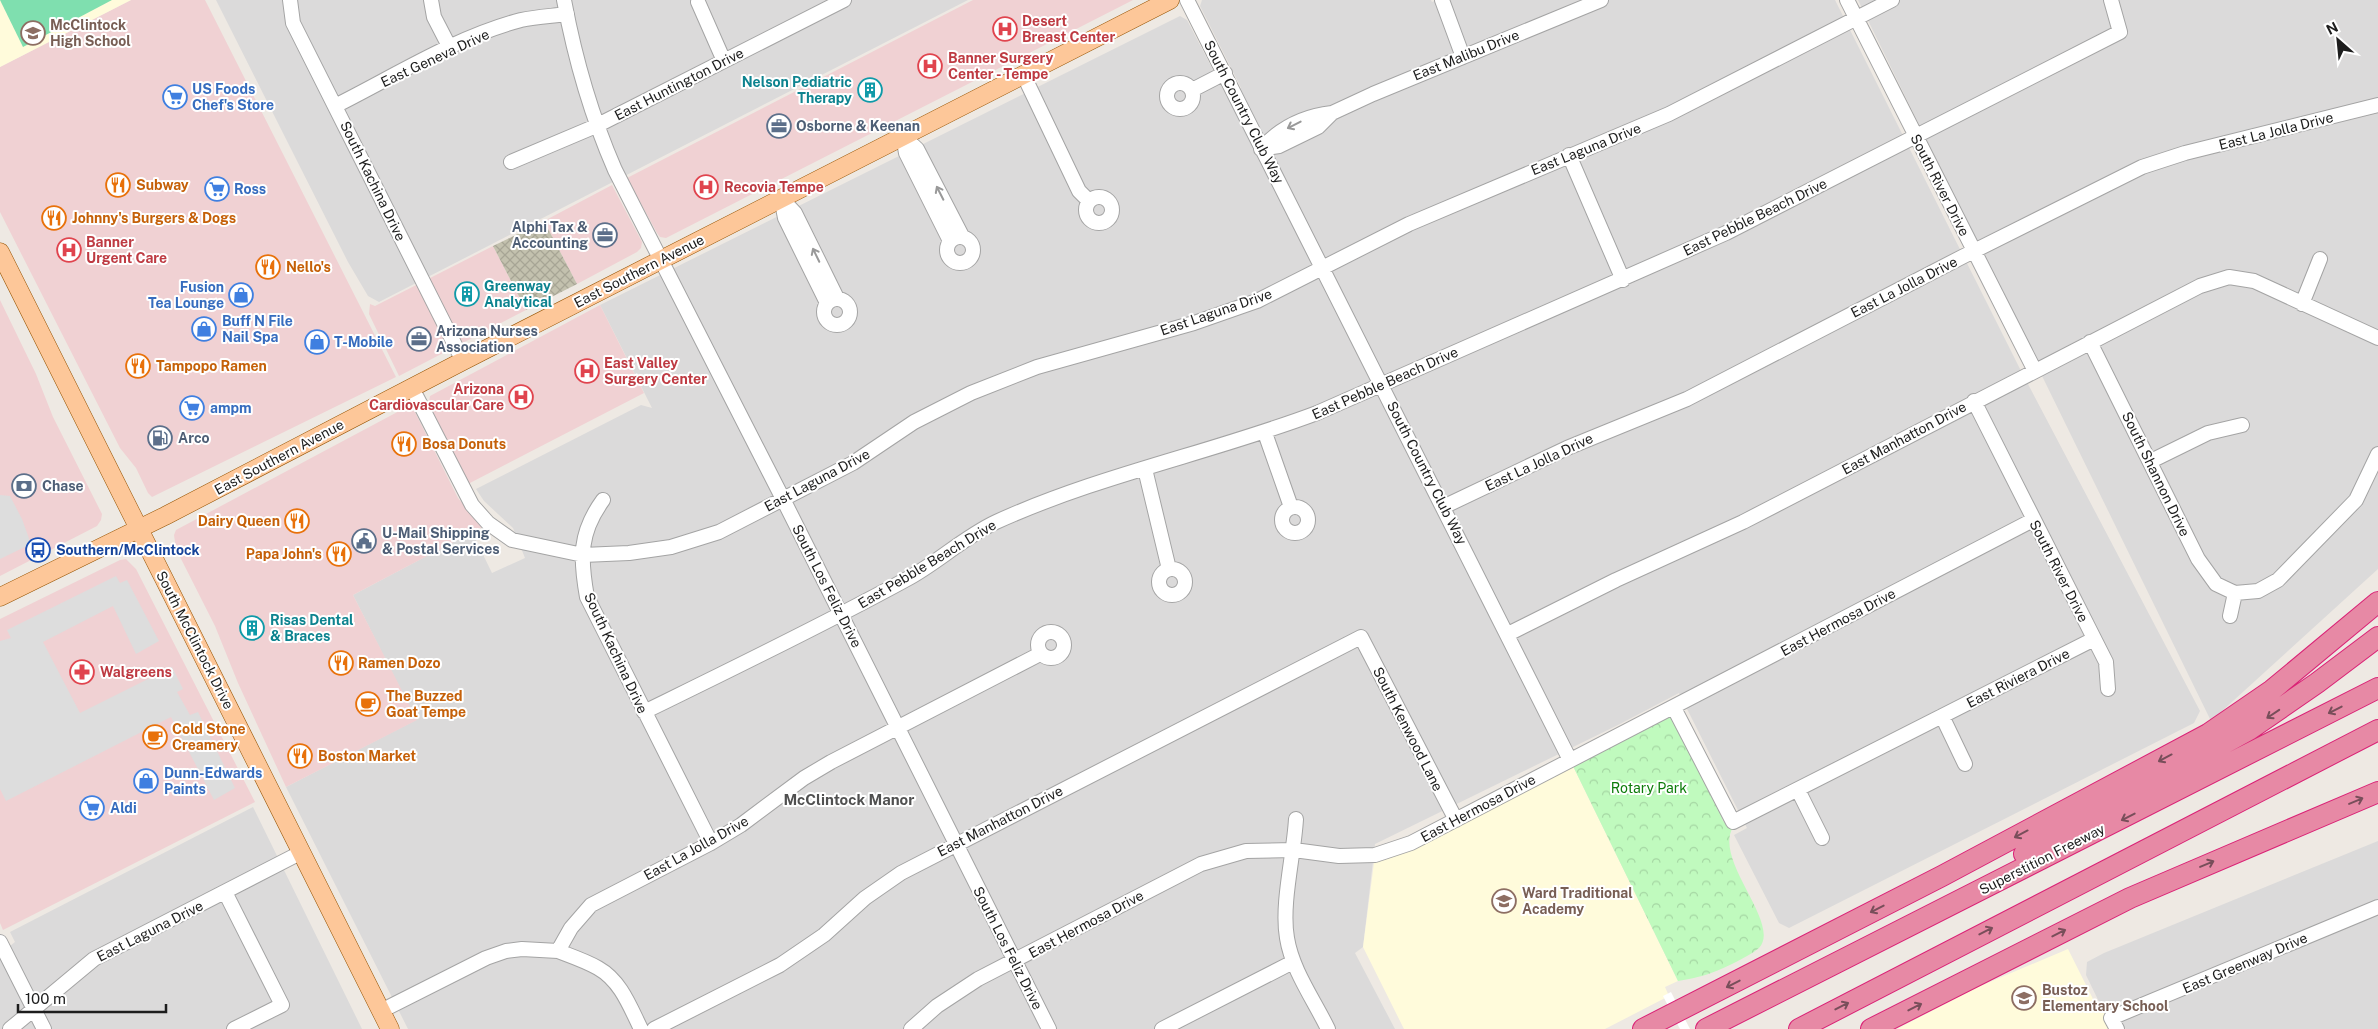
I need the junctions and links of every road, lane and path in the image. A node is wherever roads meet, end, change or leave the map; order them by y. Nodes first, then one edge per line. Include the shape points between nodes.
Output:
1 (290, 0) edge
2 (430, 0) edge
3 (844, 0) edge
4 (1170, 0) edge
5 (1188, 0) edge
6 (1442, 0) edge
7 (1601, 0) edge
8 (1847, 0) edge
9 (1892, 0) edge
10 (2111, 0) edge
11 (698, 2) dead end
12 (566, 7) edge
13 (1856, 18) junction
14 (450, 48) junction
15 (1463, 57) junction
16 (724, 61) junction
17 (1225, 73) junction
18 (1024, 76) junction
19 (1192, 90) dead end
20 (2378, 105) edge
21 (336, 106) junction
22 (596, 126) junction
23 (903, 136) junction
24 (1915, 136) junction
25 (1261, 149) junction
26 (1569, 155) junction
27 (511, 162) dead end
28 (782, 198) junction
29 (1088, 201) dead end
30 (956, 239) dead end
31 (1974, 251) junction
32 (0, 252) edge
33 (2320, 259) dead end
34 (661, 260) junction
35 (1322, 268) junction
36 (1623, 280) junction
37 (832, 301) dead end
38 (2302, 304) junction
39 (2378, 338) edge
40 (2090, 342) junction
41 (463, 361) junction
42 (2034, 370) junction
43 (1381, 383) junction
44 (412, 388) junction
45 (1974, 401) junction
46 (2242, 425) dead end
47 (1265, 433) junction
48 (2378, 454) edge
49 (2150, 461) junction
50 (1145, 469) junction
51 (783, 499) junction
52 (603, 500) dead end
53 (1443, 507) junction
54 (1291, 508) dead end
55 (2033, 520) junction
56 (139, 528) junction
57 (583, 555) junction
58 (1169, 569) dead end
59 (2235, 593) junction
60 (0, 597) edge
61 (2378, 602) edge
62 (2378, 613) edge
63 (841, 615) junction
64 (2230, 616) dead end
65 (1508, 634) junction
66 (2378, 637) edge
67 (1361, 638) joint
68 (2094, 640) junction
69 (1040, 654) dead end
70 (2312, 658) junction
71 (2108, 688) dead end
72 (2378, 688) edge
73 (1674, 708) junction
74 (644, 712) junction
75 (1942, 716) junction
76 (897, 728) junction
77 (2378, 730) edge
78 (2378, 743) edge
79 (1570, 760) junction
80 (1965, 764) dead end
81 (1798, 790) junction
82 (2378, 792) edge
83 (1296, 819) dead end
84 (1456, 820) junction
85 (1822, 838) dead end
86 (711, 843) junction
87 (956, 844) junction
88 (1294, 850) junction
89 (302, 852) junction
90 (2093, 876) junction
91 (225, 892) junction
92 (2378, 907) edge
93 (1902, 930) junction
94 (0, 942) edge
95 (558, 951) junction
96 (1015, 961) junction
97 (1293, 962) junction
98 (33, 1008) junction
99 (381, 1011) junction
100 (2114, 1024) edge
101 (10, 1029) edge
102 (44, 1029) edge
103 (234, 1029) edge
104 (390, 1029) edge
105 (641, 1029) edge
106 (654, 1029) edge
107 (912, 1029) edge
108 (1048, 1029) edge
109 (1162, 1029) edge
110 (1328, 1029) edge
111 (1643, 1029) edge
112 (1706, 1029) edge
113 (1799, 1029) edge
114 (1871, 1029) edge

1 - 21 street, South Kachina Drive via 293,23
2 - 14 street via 434,18
3 - 16 street, East Huntington Drive
4 - 18 main road, East Southern Avenue
5 - 17 street, South Country Club Way
6 - 15 street
7 - 15 street, East Malibu Drive
8 - 13 street, South River Drive
9 - 13 street, East Laguna Drive
10 - 24 street, East Pebble Beach Drive via 2120,32
11 - 16 street
12 - 14 street, East Geneva Drive
12 - 22 street, South Los Feliz Drive via 579,69
13 - 24 street, South River Drive
13 - 26 street, East Laguna Drive via 1670,114
14 - 21 street, East Geneva Drive
15 - 25 street, East Malibu Drive via 1332,113 1318,127 1279,146
16 - 22 street, East Huntington Drive
17 - 19 street
17 - 25 street, South Country Club Way
18 - 23 main road, East Southern Avenue
18 - 29 street via 1079,191
20 - 31 street, East La Jolla Drive via 2142,168
21 - 41 street, South Kachina Drive
22 - 27 street, East Huntington Drive
22 - 34 street, South Los Feliz Drive
23 - 28 main road, East Southern Avenue
23 - 30 street via 917,148
24 - 31 street, South River Drive
24 - 36 street, East Pebble Beach Drive via 1726,233
25 - 35 street, South Country Club Way
26 - 35 street, East Laguna Drive via 1409,224
26 - 36 street
28 - 34 main road, East Southern Avenue
28 - 37 street via 795,212
31 - 42 street, South River Drive
31 - 53 street, East La Jolla Drive via 1687,399 1567,448
32 - 56 main road, South McClintock Drive
33 - 38 street
34 - 41 main road, East Southern Avenue
34 - 51 street, South Los Feliz Drive
35 - 43 street, South Country Club Way
35 - 51 street, East Laguna Drive via 1257,301 1194,323 1038,367 972,393 914,422 853,463
36 - 43 street, East Pebble Beach Drive
38 - 39 street, East Manhatton Drive
38 - 40 street, East Manhatton Drive via 2254,281 2229,277 2200,286
40 - 42 street, East Manhatton Drive
40 - 49 street, South Shannon Drive
41 - 44 main road, East Southern Avenue
42 - 45 street, East Manhatton Drive
43 - 47 street, East Pebble Beach Drive
43 - 53 street, South Country Club Way
44 - 56 main road, East Southern Avenue
44 - 57 street via 472,505 488,523 512,540
45 - 55 street, South River Drive
45 - 65 street, East Manhatton Drive via 1743,522
46 - 49 street via 2208,433
47 - 50 street, East Pebble Beach Drive
47 - 54 street
48 - 59 street via 2356,500 2278,580 2258,591
49 - 59 street, South Shannon Drive via 2198,559 2216,584
50 - 58 street
50 - 63 street, East Pebble Beach Drive via 1067,492 993,523 913,576
51 - 57 street, East Laguna Drive via 719,532 671,547
51 - 63 street, South Los Feliz Drive
52 - 57 street via 586,527
53 - 65 street, South Country Club Way
55 - 68 street, South River Drive
55 - 73 street, East Hermosa Drive
56 - 60 main road, East Southern Avenue
56 - 89 main road, South McClintock Drive
57 - 74 street, South Kachina Drive via 587,597
59 - 64 street
61 - 70 highway
62 - 70 highway
63 - 74 street, East Pebble Beach Drive
63 - 76 street, South Los Feliz Drive
65 - 79 street, South Country Club Way
66 -> 93 highway via 2248,730 1970,884
67 - 84 street, South Kenwood Lane
67 - 87 street, East Manhatton Drive
68 - 71 street, South River Drive via 2106,662
68 - 75 street, East Riviera Drive
69 - 76 street, East La Jolla Drive
70 -> 111 highway via 2208,734
72 -> 93 highway, Superstition Freeway
73 - 79 street, East Hermosa Drive
73 - 81 street, East Riviera Drive via 1733,822
74 - 86 street, South Kachina Drive
75 - 80 street
75 - 81 street, East Riviera Drive
76 - 86 street, East La Jolla Drive via 804,778
76 - 87 street, South Los Feliz Drive
77 - 90 highway
78 - 90 highway via 2261,802
79 - 84 street, East Hermosa Drive
81 - 85 street
114 -> 82 highway via 2146,891
83 - 88 street
84 - 88 street, East Hermosa Drive via 1411,843 1374,855 1339,856
86 - 95 street, East La Jolla Drive via 591,905 571,928
87 - 96 street, South Los Feliz Drive
87 - 106 street, East Manhatton Drive via 901,873 780,965
88 - 96 street, East Hermosa Drive via 1246,851 1201,864
88 - 97 street via 1285,914
89 - 91 street, East Laguna Drive
89 - 99 main road, South McClintock Drive
113 -> 90 highway
91 - 98 street, East Laguna Drive via 94,959
91 - 103 street via 282,1005
92 - 100 street, East Greenway Drive
93 - 112 highway, Superstition Freeway
94 - 98 street
95 - 99 street via 506,951
95 - 105 street via 599,968 612,979
96 - 107 street, East Hermosa Drive via 978,979 937,1006
96 - 108 street, South Los Feliz Drive
97 - 109 street
97 - 110 street
98 - 101 street, East Laguna Drive
98 - 102 street
99 - 104 main road, South McClintock Drive

